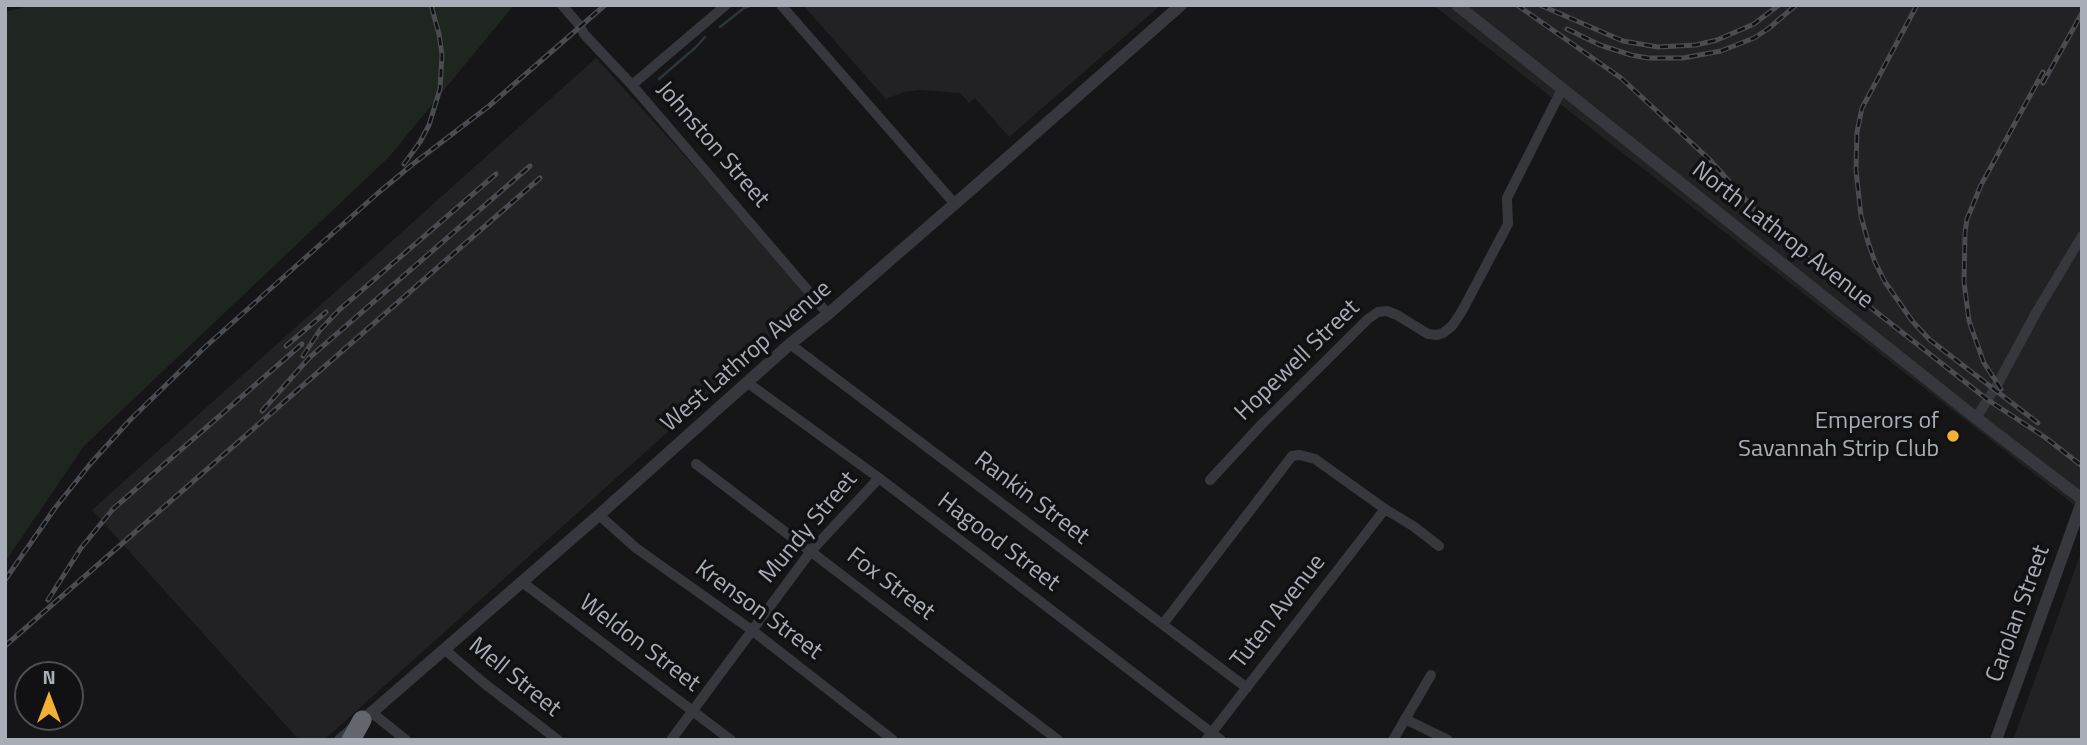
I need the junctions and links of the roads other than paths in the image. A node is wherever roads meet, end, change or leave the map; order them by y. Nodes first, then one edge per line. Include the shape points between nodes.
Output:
1 (562, 5) edge
2 (726, 5) edge
3 (781, 5) edge
4 (1181, 5) edge
5 (1457, 5) edge
6 (632, 85) junction
7 (1562, 89) junction
8 (954, 203) junction
9 (2082, 236) edge
10 (828, 314) junction
11 (790, 344) junction
12 (748, 383) junction
13 (1976, 418) junction
14 (696, 464) dead end
15 (879, 478) junction
16 (1210, 480) dead end
17 (2082, 501) edge
18 (1385, 509) junction
19 (599, 515) junction
20 (1439, 546) dead end
21 (811, 551) junction
22 (522, 582) junction
23 (1163, 625) junction
24 (753, 631) junction
25 (444, 649) junction
26 (1431, 675) dead end
27 (1247, 688) junction
28 (693, 710) junction
29 (366, 716) junction
30 (1405, 719) junction
31 (1213, 737) edge
32 (340, 740) edge
33 (351, 740) edge
34 (406, 740) edge
35 (558, 740) edge
36 (671, 740) edge
37 (730, 740) edge
38 (893, 740) edge
39 (1058, 740) edge
40 (1393, 740) edge
41 (1448, 740) edge
42 (1996, 740) edge

1 - 6 street, Johnston Street
2 - 6 street
3 - 8 street
4 - 8 street, West Lathrop Avenue
5 - 7 street, North Lathrop Avenue
6 - 10 street, Johnston Street
7 - 13 street, North Lathrop Avenue
7 - 16 street, Hopewell Street via 1507,198 1508,224 1452,326 1443,333 1428,334 1397,315 1378,312
8 - 10 street, West Lathrop Avenue
9 - 13 street
10 - 11 street, West Lathrop Avenue
11 - 12 street, West Lathrop Avenue
11 - 23 street, Rankin Street
12 - 15 street, Hagood Street
12 - 19 street, West Lathrop Avenue
13 - 17 street, North Lathrop Avenue
14 - 21 street, Fox Street
15 - 21 street, Mundy Street
15 - 31 street, Hagood Street
17 - 42 street, Carolan Street
18 - 20 street
18 - 23 street via 1315,459 1292,456
18 - 27 street, Tuten Avenue
19 - 22 street, West Lathrop Avenue
19 - 24 street, Krenson Street via 636,548
21 - 24 street, Mundy Street
21 - 39 street, Fox Street
22 - 25 street, West Lathrop Avenue
22 - 28 street, Weldon Street
23 - 27 street, Rankin Street
24 - 28 street, Mundy Street
24 - 38 street, Krenson Street
25 - 29 street, West Lathrop Avenue
25 - 35 street, Mell Street
26 - 30 street
27 - 31 street, Tuten Avenue
28 - 36 street, Mundy Street
28 - 37 street, Weldon Street
29 - 32 street, West Lathrop Avenue
29 - 33 highway
29 - 34 street
30 - 40 street
30 - 41 street

